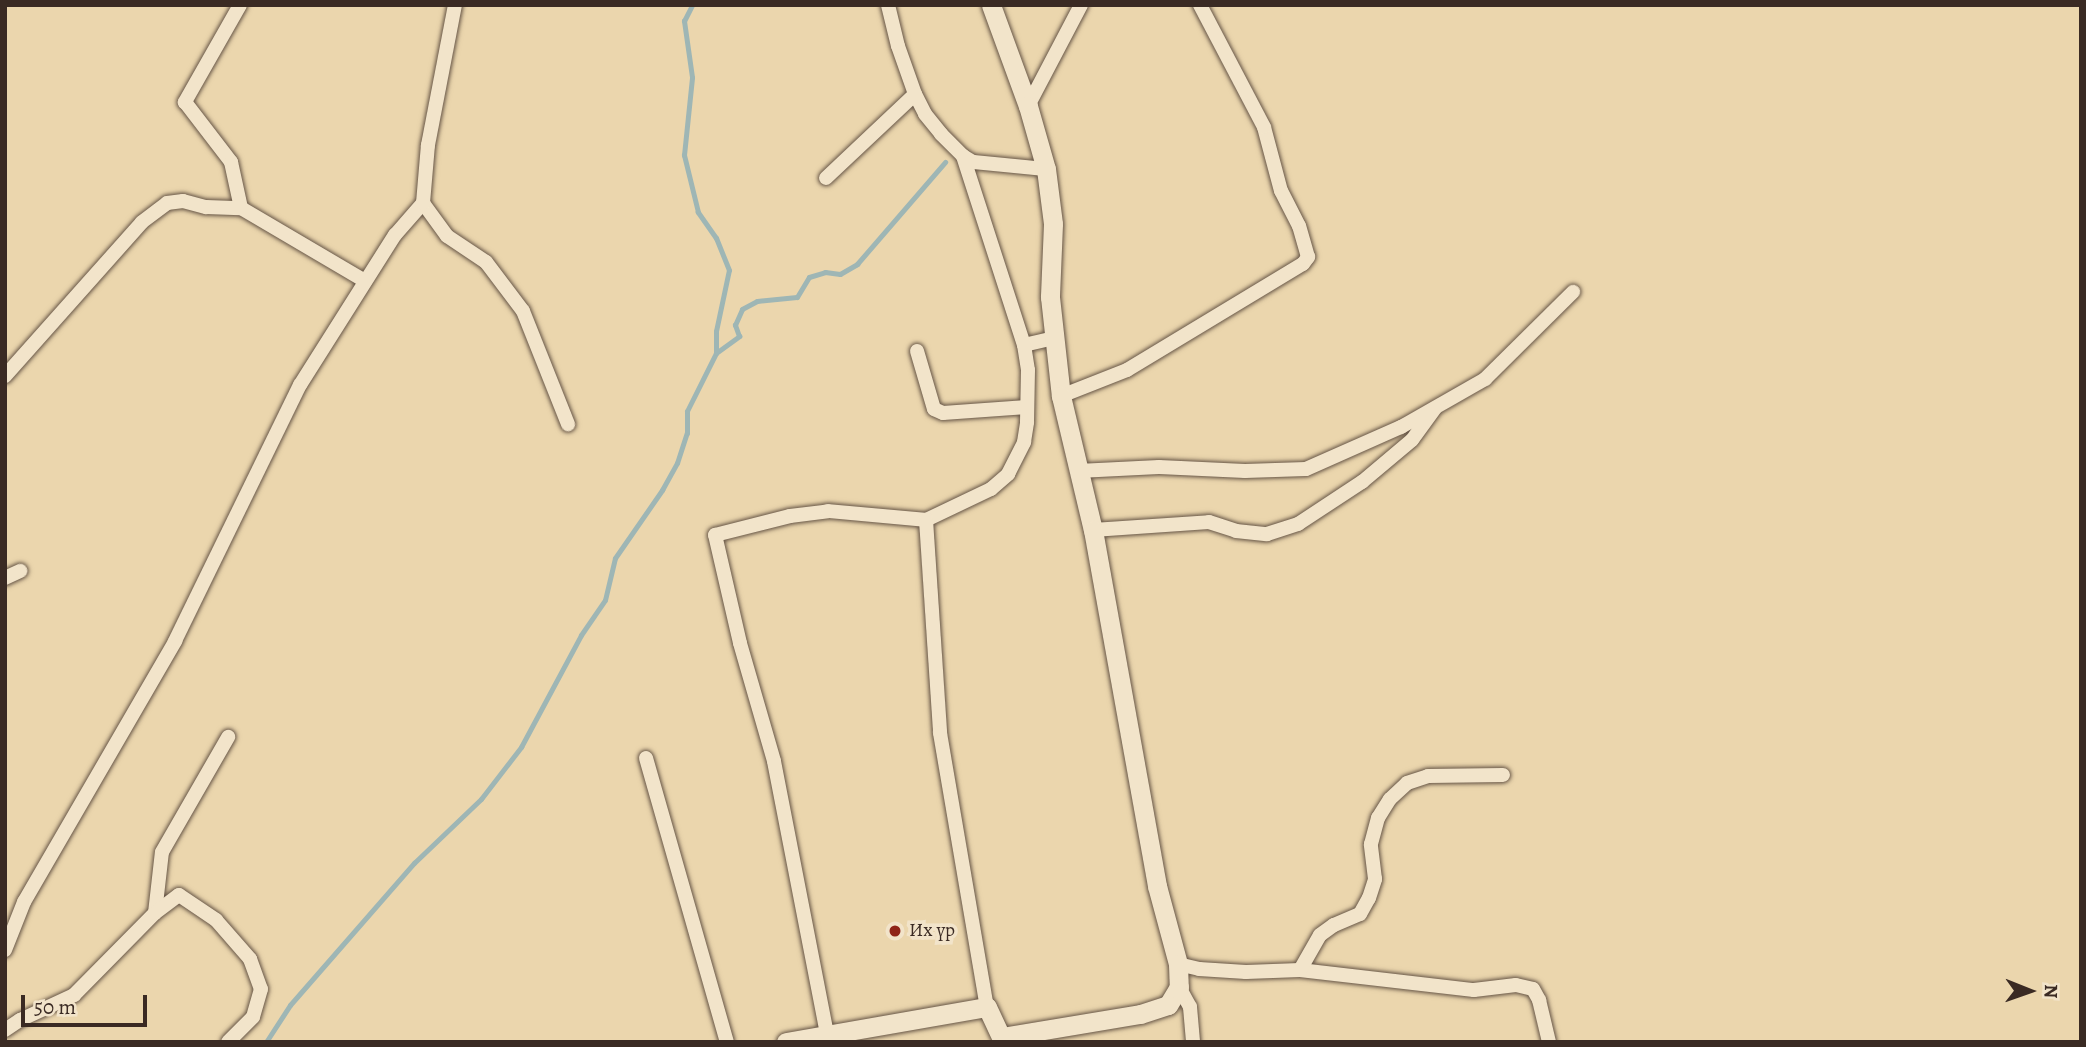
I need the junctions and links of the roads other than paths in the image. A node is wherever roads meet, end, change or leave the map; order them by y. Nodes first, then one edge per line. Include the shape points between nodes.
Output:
1 (240, 5) edge
2 (455, 5) edge
3 (888, 5) edge
4 (991, 5) edge
5 (1081, 5) edge
6 (1200, 5) edge
7 (915, 94) junction
8 (1028, 106) junction
9 (963, 156) junction
10 (1046, 169) junction
11 (826, 178) dead end
12 (423, 203) junction
13 (241, 208) junction
14 (365, 281) junction
15 (1573, 292) dead end
16 (1055, 338) junction
17 (1024, 345) junction
18 (917, 351) dead end
19 (5, 376) edge
20 (1061, 396) junction
21 (1027, 407) junction
22 (1436, 407) junction
23 (568, 424) dead end
24 (1078, 471) junction
25 (926, 520) junction
26 (1093, 530) junction
27 (20, 571) dead end
28 (5, 578) edge
29 (228, 737) dead end
30 (646, 758) dead end
31 (1503, 775) dead end
32 (155, 913) junction
33 (5, 950) edge
34 (1178, 964) junction
35 (1300, 970) junction
36 (1179, 987) junction
37 (987, 1007) junction
38 (5, 1030) edge
39 (827, 1034) junction
40 (863, 1035) edge
41 (1003, 1040) edge
42 (228, 1042) edge
43 (727, 1042) edge
44 (786, 1042) edge
45 (1194, 1042) edge
46 (1549, 1042) edge

1 - 13 street via 185,102 231,162
2 - 12 street via 428,145
3 - 7 street
4 - 8 street
5 - 8 street
6 - 20 street via 1265,127 1281,191 1308,257 1127,370
7 - 9 street via 925,114
7 - 11 street
8 - 10 street
9 - 10 street via 973,162
9 - 17 street
10 - 16 street via 1053,224 1050,297
12 - 14 street
12 - 23 street via 447,236 486,262 523,311
13 - 14 street
13 - 19 street via 167,203 142,222
14 - 33 street via 300,385 175,641 24,902
15 - 22 street via 1485,379
16 - 17 street
16 - 20 street
17 - 21 street
18 - 21 street via 934,409 943,413
20 - 24 street
21 - 25 street via 1024,442 1008,474 991,489
22 - 24 street via 1306,469
22 - 26 street via 1412,440 1362,482 1298,524 1267,534 1209,522
24 - 26 street
25 - 37 street via 940,733
25 - 39 street via 828,511 715,535 774,761
26 - 34 street via 1157,886
27 - 28 street
29 - 32 street via 162,852
30 - 43 street
31 - 35 street via 1427,776 1407,783 1390,799 1378,818 1371,844 1375,879 1360,914 1320,935
32 - 38 street via 74,995
32 - 42 street via 179,895 216,920 250,959 261,989 253,1017
34 - 35 street via 1234,971
34 - 36 street
35 - 46 street via 1474,990 1516,985 1533,989
36 - 41 street via 1168,1004 1140,1014
36 - 45 street via 1190,1007
37 - 40 street
37 - 41 street
39 - 40 street
39 - 44 street

